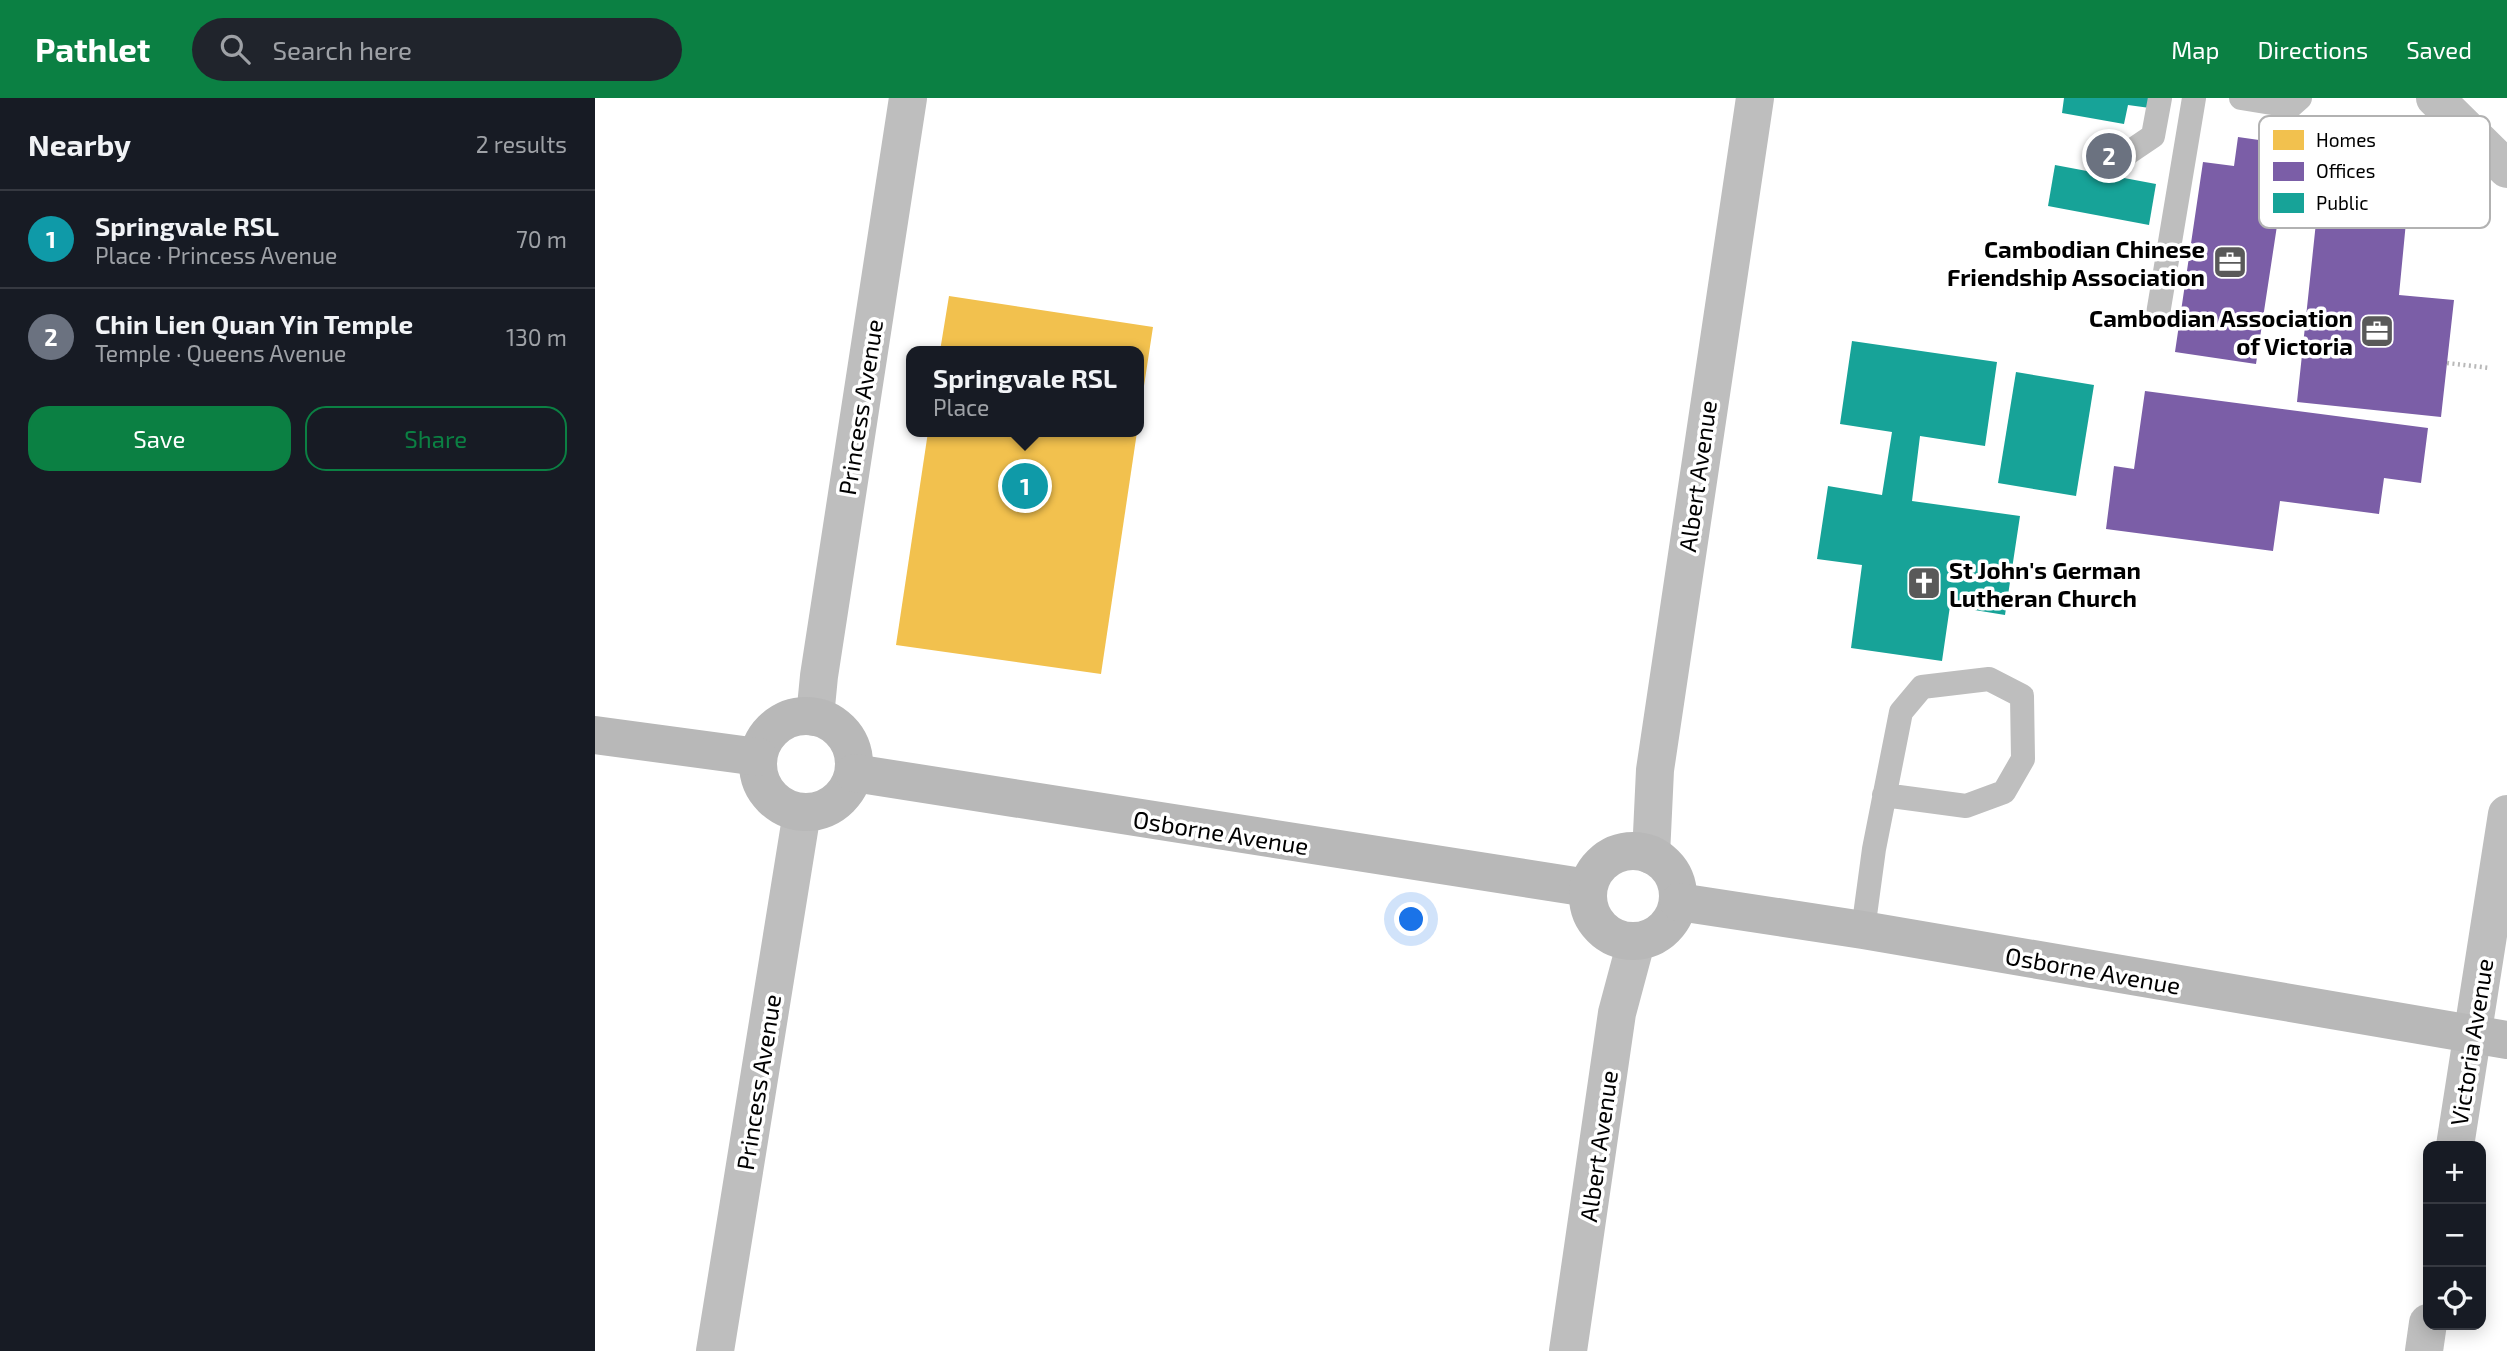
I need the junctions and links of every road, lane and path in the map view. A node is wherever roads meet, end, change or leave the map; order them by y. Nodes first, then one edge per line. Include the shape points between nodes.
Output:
1 (908, 98) edge
2 (1755, 98) edge
3 (2160, 98) edge
4 (2194, 98) edge
5 (2241, 98) edge
6 (2300, 98) edge
7 (2435, 98) edge
8 (2453, 116) edge
9 (2119, 159) dead end
10 (2158, 314) dead end
11 (2447, 363) dead end
12 (2490, 368) dead end
13 (815, 717) junction
14 (595, 735) edge
15 (758, 757) junction
16 (854, 773) junction
17 (1884, 795) junction
18 (802, 813) junction
19 (2507, 814) edge
20 (1651, 855) junction
21 (1588, 888) junction
22 (1679, 902) junction
23 (1863, 930) junction
24 (1636, 942) junction
25 (2489, 1038) edge
26 (2457, 1141) edge
27 (2427, 1330) edge
28 (715, 1351) edge
29 (1568, 1351) edge
30 (2424, 1351) edge

1 - 13 street, Princess Avenue
2 - 20 street, Albert Avenue via 1655,770
3 - 9 lane via 2153,136
4 - 10 lane
5 - 6 lane via 2291,106
7 - 8 street
11 - 12 path
13 - 15 main road via 781,723 766,738
13 - 16 main road via 837,728 848,741
14 - 15 main road
15 - 18 main road via 758,772 771,798
16 - 18 main road via 839,800
16 - 21 main road, Osborne Avenue
17 - 17 lane via 1901,712 1922,687 1989,679 2022,696 2023,759 2004,792 1966,806
17 - 23 lane
18 - 28 street, Princess Avenue
19 - 25 street, Victoria Avenue
20 - 21 main road via 1635,850 1618,853 1604,861
20 - 22 main road via 1673,874
21 - 24 main road via 1594,920 1605,932
22 - 23 main road, Osborne Avenue
22 - 24 main road via 1664,930
23 - 25 main road, Osborne Avenue
24 - 29 street, Albert Avenue via 1617,1013
25 - 26 street, Victoria Avenue
27 - 30 street

